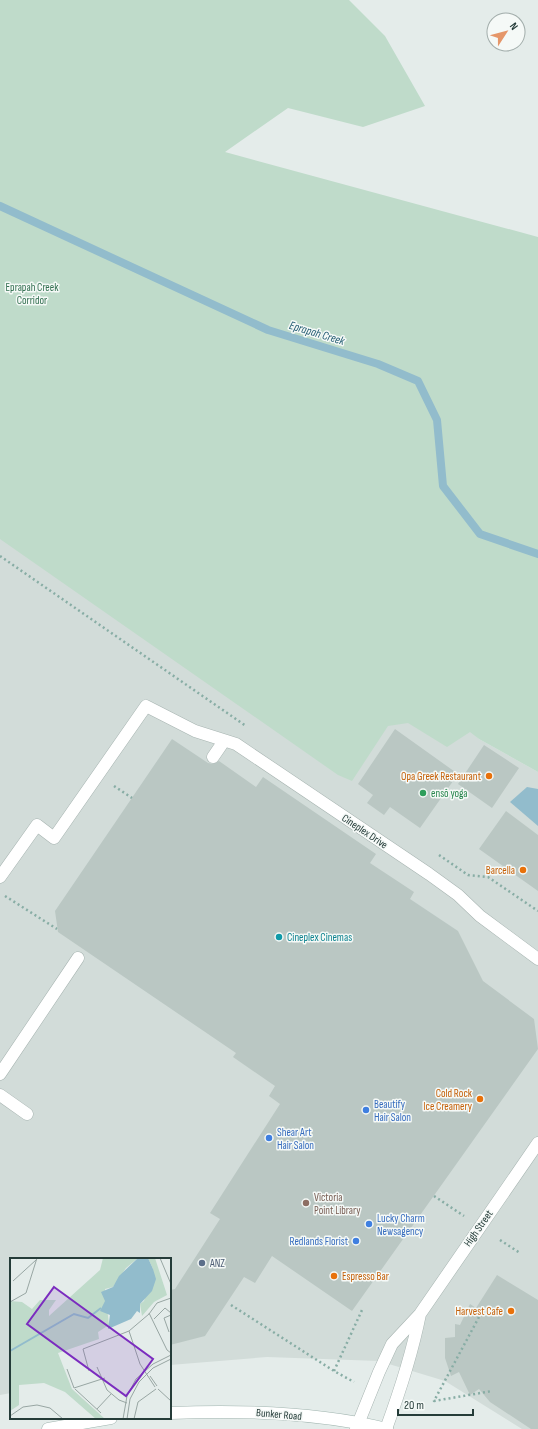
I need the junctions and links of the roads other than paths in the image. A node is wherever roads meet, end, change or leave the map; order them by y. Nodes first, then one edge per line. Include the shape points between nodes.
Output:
1 (224, 741) junction
2 (213, 757) dead end
3 (0, 877) edge
4 (78, 958) dead end
5 (538, 959) edge
6 (0, 1074) edge
7 (0, 1095) edge
8 (27, 1114) dead end
9 (538, 1143) edge
10 (420, 1314) junction
11 (171, 1413) edge
12 (105, 1419) edge
13 (357, 1426) edge
14 (48, 1429) edge
15 (387, 1429) edge

1 - 2 street
1 - 3 street, Cineplex Drive via 180,724 146,706 54,838 37,825
1 - 5 street, Cineplex Drive via 236,744 429,874
4 - 6 street
7 - 8 street
9 - 10 street, High Street
10 - 13 street, High Street via 392,1344
10 - 15 street, High Street via 403,1383
11 - 13 street, Bunker Road via 255,1412
12 - 14 street
13 - 15 street, Bunker Road

